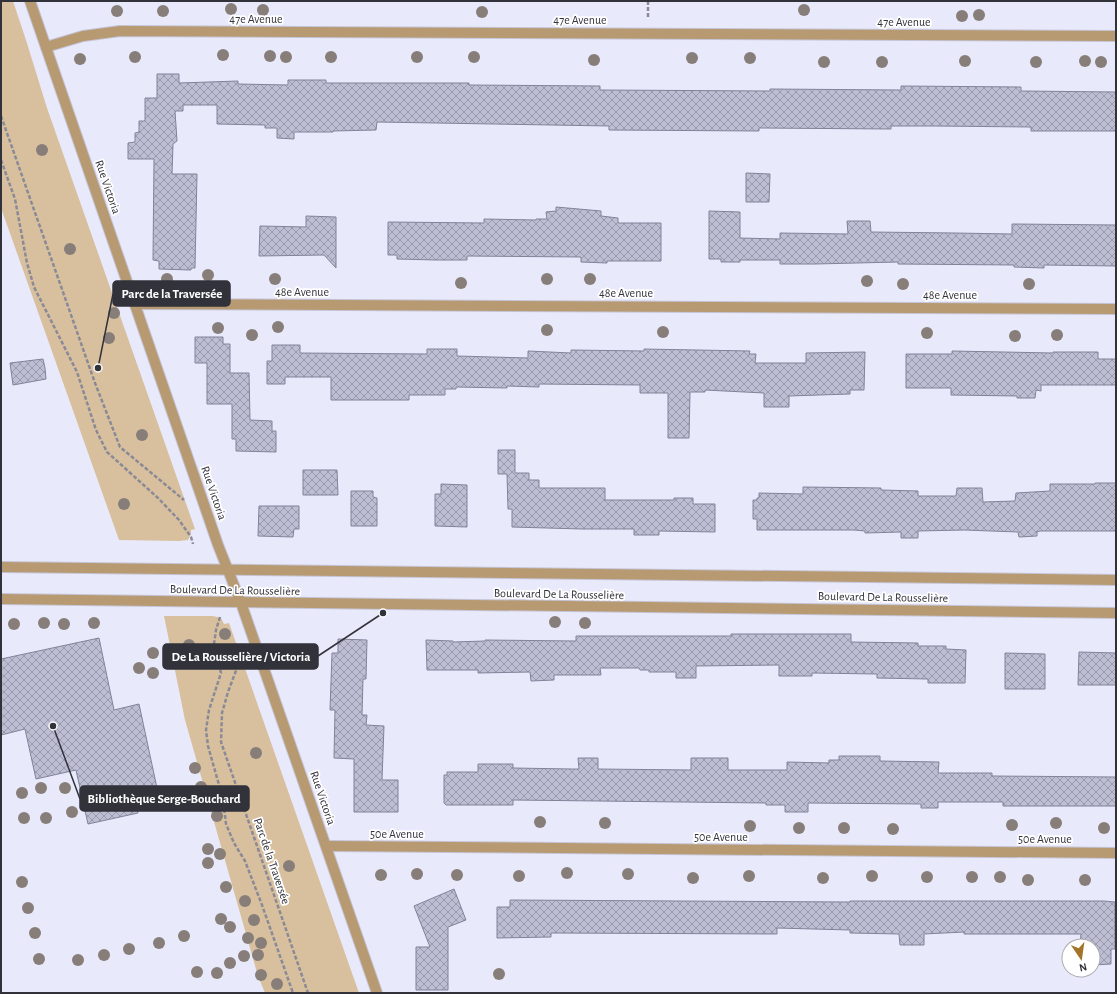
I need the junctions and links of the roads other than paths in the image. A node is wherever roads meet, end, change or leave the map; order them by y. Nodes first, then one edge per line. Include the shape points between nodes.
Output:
1 (30, 1) edge
2 (1116, 36) edge
3 (46, 47) junction
4 (135, 304) junction
5 (1116, 309) edge
6 (1, 567) edge
7 (228, 570) junction
8 (1116, 580) edge
9 (1, 599) edge
10 (241, 603) junction
11 (1116, 613) edge
12 (327, 846) junction
13 (1116, 853) edge
14 (377, 993) edge

1 - 3 street, Rue Victoria
2 - 3 street, 47e Avenue via 120,31 83,36
3 - 4 street, Rue Victoria
4 - 5 street, 48e Avenue
4 - 7 street, Rue Victoria
6 - 7 street, Boulevard De La Rousselière
7 - 8 street, Boulevard De La Rousselière
7 - 10 street, Rue Victoria
9 - 10 street, Boulevard De La Rousselière
10 - 11 street, Boulevard De La Rousselière
10 - 12 street, Rue Victoria
12 - 13 street, 50e Avenue
12 - 14 street, Rue Victoria

